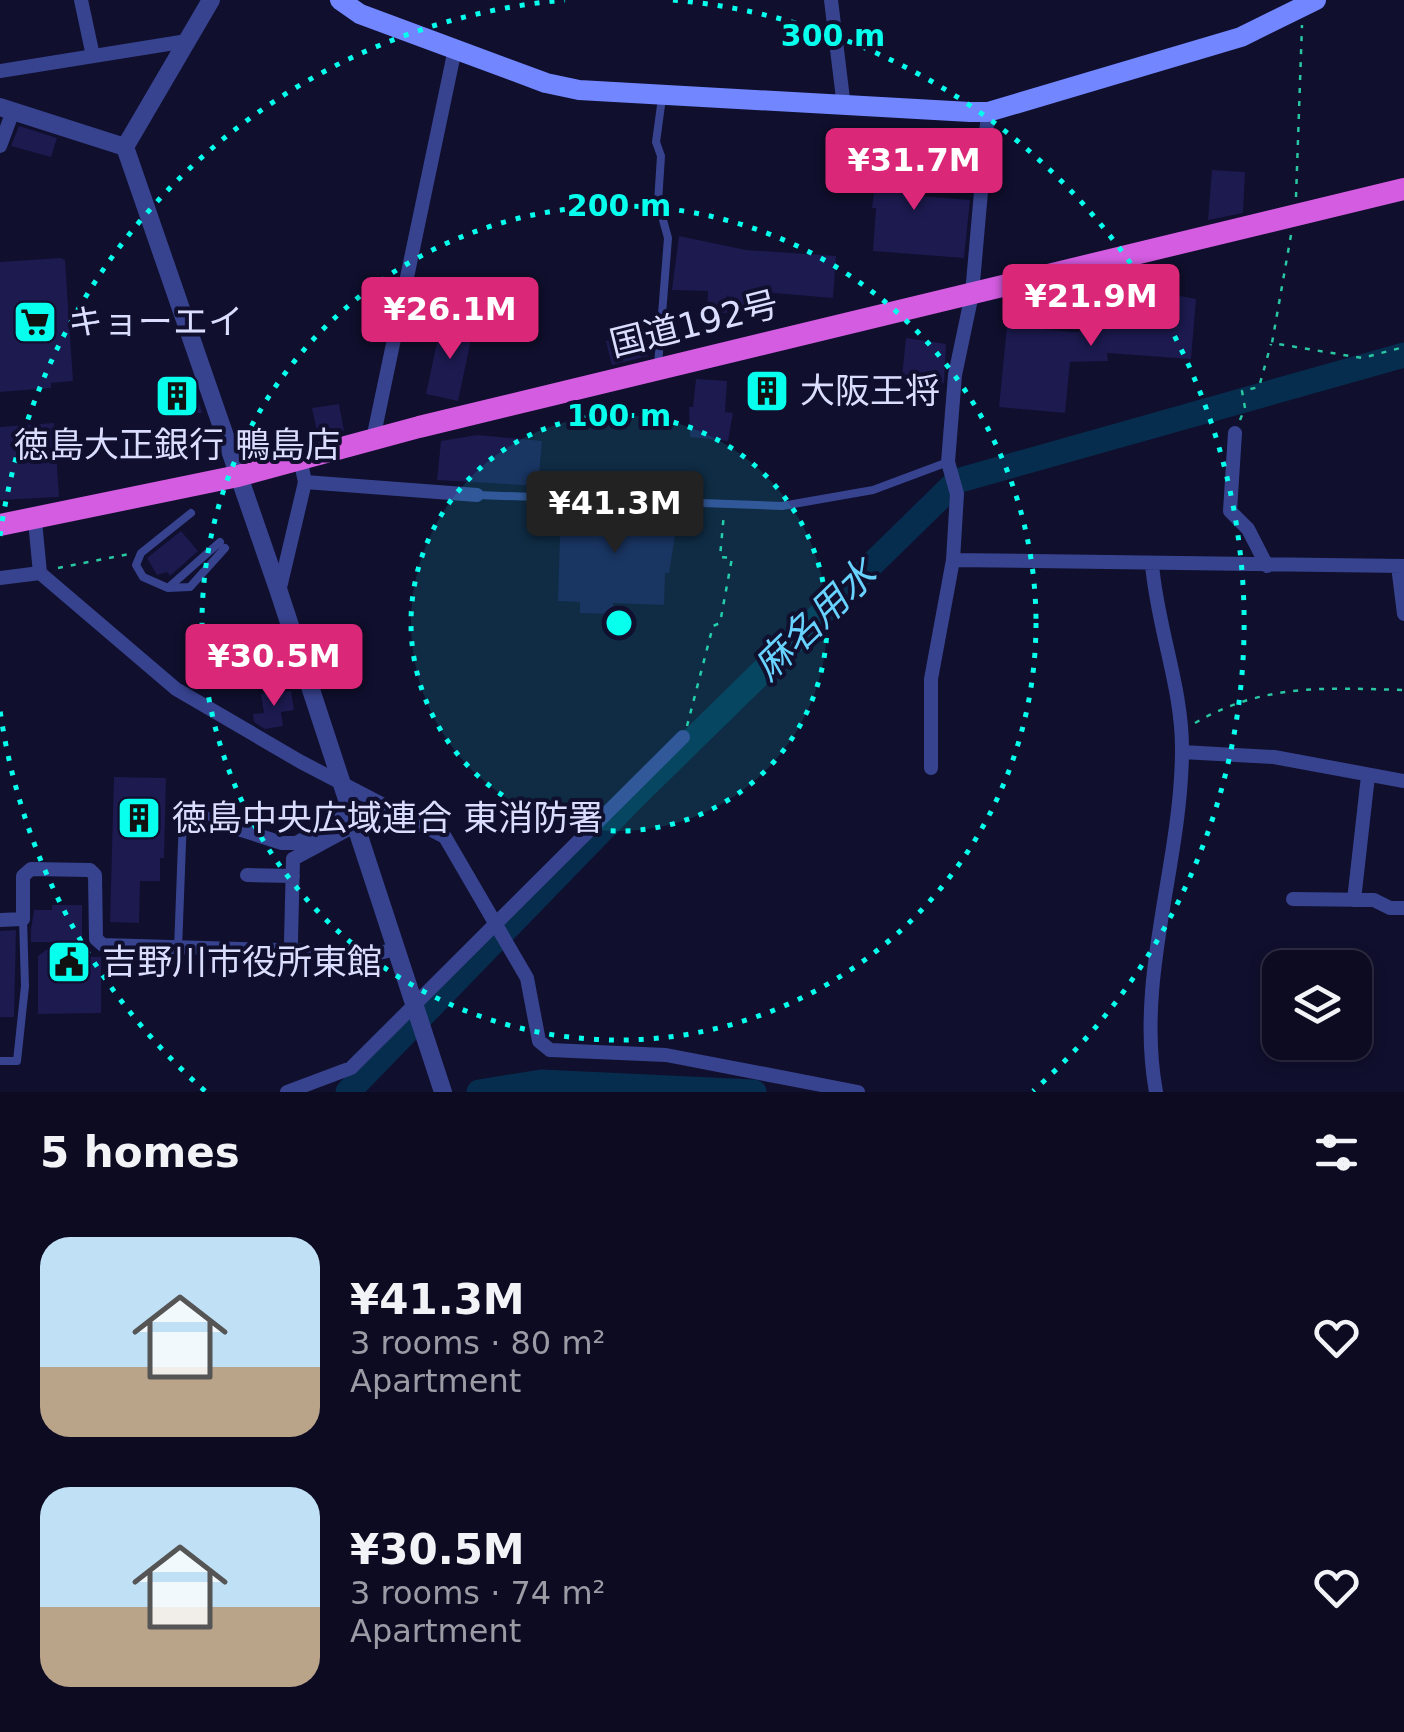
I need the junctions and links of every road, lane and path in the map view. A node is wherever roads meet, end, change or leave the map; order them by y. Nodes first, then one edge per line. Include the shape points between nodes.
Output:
1 (81, 0) edge
2 (212, 0) edge
3 (340, 0) edge
4 (832, 0) edge
5 (1309, 4) edge
6 (187, 41) junction
7 (454, 49) junction
8 (93, 56) junction
9 (0, 71) edge
10 (662, 98) junction
11 (844, 107) junction
12 (6, 109) edge
13 (988, 112) junction
14 (0, 146) edge
15 (125, 147) junction
16 (1404, 189) edge
17 (1294, 217) junction
18 (972, 294) junction
19 (1272, 343) junction
20 (1404, 348) edge
21 (658, 368) junction
22 (1245, 408) dead end
23 (1235, 434) dead end
24 (373, 439) junction
25 (300, 458) junction
26 (950, 469) junction
27 (238, 476) junction
28 (305, 482) junction
29 (476, 494) joint
30 (725, 503) junction
31 (191, 513) dead end
32 (35, 520) junction
33 (0, 526) edge
34 (222, 545) dead end
35 (953, 560) junction
36 (1152, 564) junction
37 (1267, 566) junction
38 (1401, 566) edge
39 (40, 574) junction
40 (0, 578) edge
41 (278, 592) junction
42 (1404, 614) edge
43 (1404, 690) edge
44 (1180, 731) junction
45 (683, 736) joint
46 (1182, 752) junction
47 (932, 768) dead end
48 (1368, 776) junction
49 (1404, 780) edge
50 (342, 784) junction
51 (204, 818) joint
52 (352, 819) junction
53 (247, 875) dead end
54 (293, 876) junction
55 (1293, 899) dead end
56 (1354, 900) junction
57 (1404, 908) edge
58 (23, 919) junction
59 (0, 920) edge
60 (497, 924) junction
61 (292, 941) dead end
62 (178, 949) junction
63 (396, 950) junction
64 (417, 1010) junction
65 (0, 1061) edge
66 (287, 1092) edge
67 (443, 1092) edge
68 (858, 1092) edge
69 (1156, 1092) edge

1 - 8 street
2 - 6 street
3 - 7 main road
4 - 11 street
5 - 13 main road via 1241,36
5 - 17 path
6 - 8 street
6 - 15 street
7 - 10 main road via 546,83
7 - 24 street
8 - 9 street
10 - 11 main road
10 - 21 lane via 658,202 668,238
11 - 13 main road
12 - 14 street
12 - 15 street
13 - 18 street
15 - 27 street
16 - 17 highway, 国道192号
17 - 18 highway, 国道192号
17 - 19 path
18 - 21 highway, 国道192号
18 - 26 street via 955,375
19 - 20 path via 1362,358
19 - 22 path via 1260,387 1242,391
21 - 24 highway, 国道192号
23 - 37 street via 1230,511
24 - 25 highway, 国道192号
25 - 27 highway, 国道192号
25 - 28 street
26 - 30 lane via 782,506
26 - 35 street via 957,494
27 - 32 highway, 国道192号
27 - 41 street
28 - 29 street
28 - 41 street
29 - 30 lane
30 - 45 path via 720,557 732,558 720,623
31 - 34 lane via 136,559 143,578 168,588
32 - 33 highway, 国道192号
32 - 39 street
35 - 36 street
35 - 47 street via 931,679
36 - 37 street
36 - 44 street
37 - 38 street
38 - 42 street
39 - 40 street
39 - 50 street via 176,689
41 - 50 street
43 - 44 path via 1279,690
44 - 46 street
45 - 60 street
46 - 48 street via 1274,757
46 - 69 street via 1149,1030
48 - 49 street
48 - 56 street
50 - 52 street
50 - 60 street via 445,836
51 - 52 street via 282,843
51 - 62 lane via 183,817
52 - 54 street via 294,859
52 - 63 street
53 - 54 street
54 - 61 street
55 - 56 street
56 - 57 street
58 - 59 street
58 - 62 street via 23,876 32,869 90,870 96,939 103,945
58 - 65 lane via 17,1061
60 - 64 street
60 - 68 street via 534,1004 539,1041 550,1050 666,1055
62 - 63 street
63 - 64 street
64 - 66 street via 350,1068
64 - 67 street

